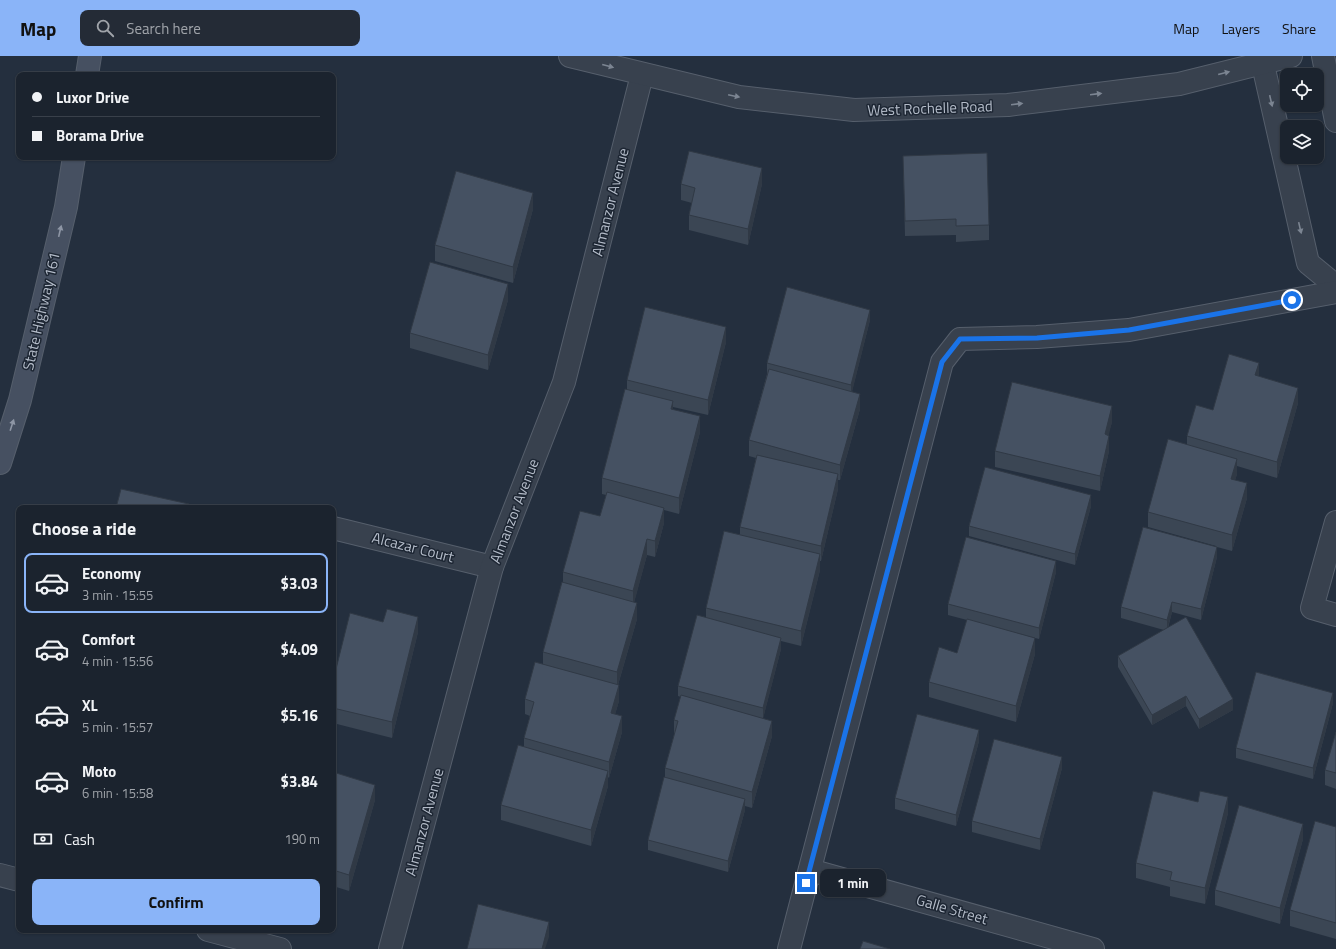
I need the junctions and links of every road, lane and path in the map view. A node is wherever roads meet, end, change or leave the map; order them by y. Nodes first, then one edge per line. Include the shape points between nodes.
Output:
1 (90, 56) edge
2 (570, 56) edge
3 (1291, 56) edge
4 (1323, 56) edge
5 (1262, 60) edge
6 (87, 72) edge
7 (642, 75) junction
8 (1336, 121) edge
9 (74, 160) edge
10 (1336, 286) edge
11 (1336, 292) edge
12 (0, 462) edge
13 (1336, 522) edge
14 (336, 529) edge
15 (492, 567) junction
16 (1336, 615) edge
17 (810, 870) junction
18 (0, 875) edge
19 (16, 879) edge
20 (219, 933) edge
21 (280, 949) edge
22 (390, 949) edge
23 (789, 949) edge
24 (1093, 949) edge

1 - 6 main road
2 -> 7 street, West Rochelle Road
3 - 5 street, West Rochelle Road
4 - 8 street
7 -> 5 street, West Rochelle Road via 739,97 854,110 1008,105 1179,84
5 -> 10 street via 1308,263
7 - 15 street, Almanzor Avenue via 564,382
12 -> 9 main road, State Highway 161 via 22,392 66,206
11 - 17 street via 1129,330 1037,338 960,339 942,362
13 - 16 street via 1312,608
14 - 15 street, Alcazar Court
15 - 22 street, Almanzor Avenue
17 - 23 street
17 - 24 street, Galle Street
18 - 19 street
20 - 21 street

